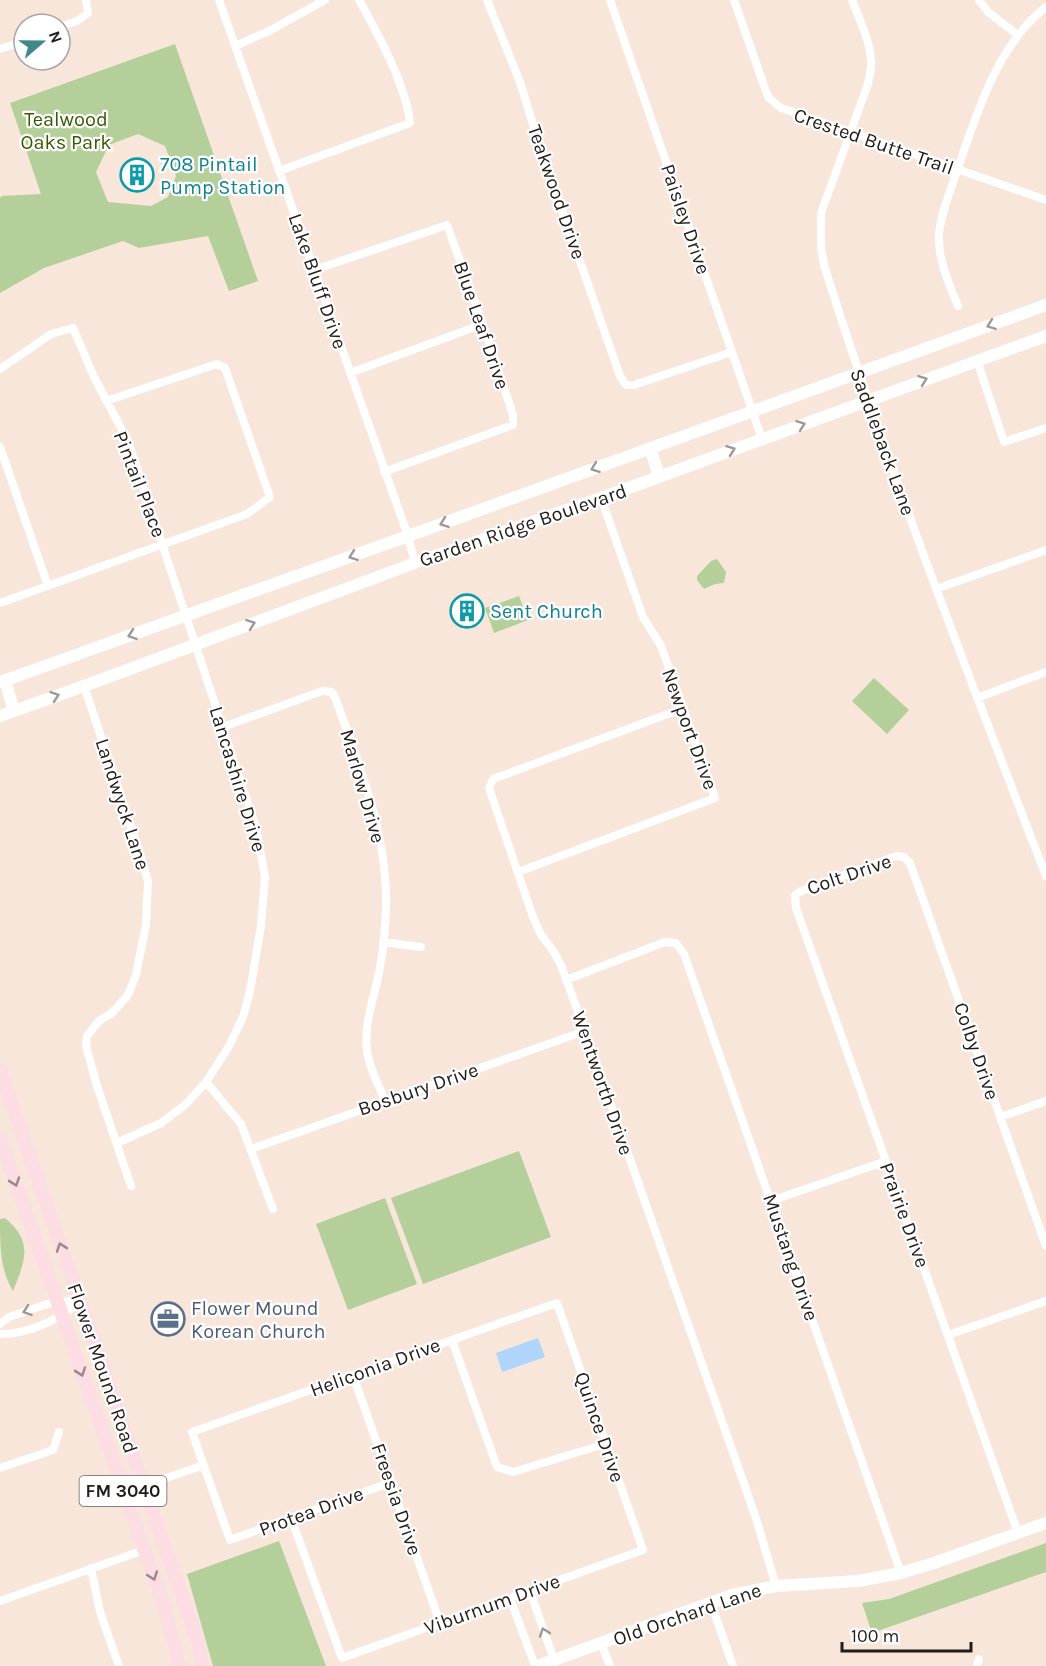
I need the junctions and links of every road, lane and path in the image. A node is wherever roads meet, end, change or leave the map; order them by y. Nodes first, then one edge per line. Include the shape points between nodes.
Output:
1 (86, 0) edge
2 (219, 0) edge
3 (325, 0) edge
4 (359, 0) edge
5 (487, 0) edge
6 (609, 0) edge
7 (734, 0) edge
8 (852, 0) edge
9 (979, 0) edge
10 (1046, 7) edge
11 (72, 23) edge
12 (1018, 34) junction
13 (235, 46) junction
14 (850, 131) junction
15 (958, 170) junction
16 (279, 171) junction
17 (1046, 200) edge
18 (314, 270) junction
19 (1046, 305) edge
20 (958, 306) dead end
21 (483, 324) junction
22 (1046, 336) edge
23 (732, 352) junction
24 (978, 360) junction
25 (0, 369) edge
26 (350, 373) junction
27 (858, 373) junction
28 (106, 401) junction
29 (868, 401) junction
30 (752, 411) junction
31 (1046, 428) edge
32 (762, 439) junction
33 (0, 447) edge
34 (650, 448) junction
35 (384, 472) junction
36 (659, 476) junction
37 (601, 498) junction
38 (408, 536) junction
39 (162, 545) junction
40 (1046, 550) edge
41 (415, 563) junction
42 (48, 586) junction
43 (936, 589) junction
44 (0, 603) edge
45 (187, 616) junction
46 (196, 644) junction
47 (1046, 672) edge
48 (2, 681) edge
49 (84, 686) junction
50 (977, 698) junction
51 (684, 708) junction
52 (14, 711) junction
53 (0, 716) edge
54 (223, 727) junction
55 (904, 857) joint
56 (518, 873) junction
57 (1046, 876) edge
58 (795, 895) joint
59 (383, 942) junction
60 (421, 947) dead end
61 (566, 980) junction
62 (585, 1030) junction
63 (0, 1070) edge
64 (206, 1082) junction
65 (385, 1101) junction
66 (1046, 1101) edge
67 (1000, 1117) junction
68 (0, 1138) edge
69 (117, 1143) junction
70 (251, 1149) junction
71 (886, 1161) junction
72 (131, 1186) dead end
73 (771, 1201) junction
74 (273, 1209) dead end
75 (1046, 1246) edge
76 (56, 1301) junction
77 (1046, 1301) edge
78 (80, 1302) junction
79 (557, 1303) joint
80 (62, 1317) junction
81 (0, 1324) edge
82 (0, 1334) edge
83 (948, 1335) junction
84 (452, 1340) junction
85 (353, 1375) junction
86 (59, 1432) dead end
87 (605, 1444) junction
88 (204, 1465) junction
89 (0, 1468) edge
90 (392, 1482) junction
91 (143, 1486) junction
92 (291, 1518) junction
93 (1046, 1523) edge
94 (1018, 1533) junction
95 (144, 1550) junction
96 (643, 1550) joint
97 (91, 1568) junction
98 (901, 1573) junction
99 (776, 1586) junction
100 (530, 1591) junction
101 (510, 1598) junction
102 (0, 1601) edge
103 (711, 1604) junction
104 (440, 1623) junction
105 (601, 1643) junction
106 (554, 1660) junction
107 (119, 1666) edge
108 (180, 1666) edge
109 (203, 1666) edge
110 (537, 1666) edge
111 (610, 1666) edge
112 (733, 1666) edge

1 - 11 street via 88,13
2 - 13 street, Lake Bluff Drive
3 - 13 street
4 - 16 street via 392,65 410,123
5 - 23 street, Teakwood Drive via 520,82 626,385
6 - 23 street, Paisley Drive
7 - 14 street, Crested Butte Trail via 768,97 795,114
8 - 14 street, Saddleback Lane via 871,60 868,84
9 - 12 street via 988,12
10 - 12 street
12 - 15 street via 987,92
13 - 16 street, Lake Bluff Drive
14 - 15 street, Crested Butte Trail
14 - 27 street, Saddleback Lane via 821,213 820,231 824,265
15 - 17 street, Crested Butte Trail
15 - 20 street via 939,234 940,256
16 - 18 street, Lake Bluff Drive
18 - 21 street, Blue Leaf Drive via 447,225
18 - 26 street, Lake Bluff Drive
19 -> 27 main road, Garden Ridge Boulevard
21 - 26 street
21 - 35 street, Blue Leaf Drive via 513,425
22 - 24 main road, Garden Ridge Boulevard
23 - 30 street, Paisley Drive
29 -> 24 main road, Garden Ridge Boulevard
24 - 31 street via 1005,442
25 - 28 street, Pintail Place via 51,334 73,328
26 - 35 street, Lake Bluff Drive
27 - 29 street, Saddleback Lane
27 - 30 main road, Garden Ridge Boulevard
28 - 39 street, Pintail Place via 128,441
28 - 39 street via 217,364 225,368 270,497 247,514
32 -> 29 main road, Garden Ridge Boulevard
29 - 43 street, Saddleback Lane
30 - 32 street, Paisley Drive
30 - 34 main road, Garden Ridge Boulevard
36 -> 32 main road, Garden Ridge Boulevard
33 - 42 street
34 - 36 main road
34 -> 38 main road, Garden Ridge Boulevard
35 - 38 street, Lake Bluff Drive
36 - 37 main road, Garden Ridge Boulevard
37 - 41 main road, Garden Ridge Boulevard
37 - 51 street, Newport Drive via 643,616 661,646
38 - 41 street, Lake Bluff Drive
38 -> 45 main road, Garden Ridge Boulevard
39 - 42 street
39 - 45 street, Pintail Place
40 - 43 street
46 -> 41 main road, Garden Ridge Boulevard
42 - 44 street
43 - 50 street, Saddleback Lane
45 - 46 street, Pintail Place
45 -> 48 main road, Garden Ridge Boulevard
46 - 49 main road, Garden Ridge Boulevard
46 - 54 street, Lancashire Drive
47 - 50 street
48 - 52 main road
52 -> 49 main road, Garden Ridge Boulevard
49 - 69 street, Landwyck Lane via 148,881 146,924 136,975 128,995 87,1036 97,1086
50 - 57 street, Saddleback Lane
51 - 56 street, Wentworth Drive via 493,779 489,788
51 - 56 street, Newport Drive via 715,798
52 - 53 main road, Garden Ridge Boulevard
54 - 59 street, Marlow Drive via 322,691 332,692 358,761 382,850
54 - 64 street, Lancashire Drive via 256,828 265,891 243,1017
55 - 58 street, Colt Drive via 888,859
55 - 67 street, Colby Drive via 913,871
56 - 61 street, Wentworth Drive via 541,935
58 - 71 street, Prairie Drive via 796,908
59 - 60 street
59 - 65 street, Marlow Drive via 366,1042
61 - 62 street, Wentworth Drive
61 - 73 street, Mustang Drive via 665,942 676,943 684,954
62 - 65 street, Bosbury Drive
62 - 99 street, Wentworth Drive via 756,1518
78 -> 63 main road, Flower Mound Road / FM 3040
64 - 69 street, Lancashire Drive via 161,1123
64 - 70 street via 237,1117
65 - 70 street, Bosbury Drive
66 - 67 street
67 - 75 street, Colby Drive
68 -> 76 main road, Flower Mound Road / FM 3040
69 - 72 street, Landwyck Lane
70 - 74 street
71 - 73 street
71 - 83 street, Prairie Drive
73 - 98 street, Mustang Drive
76 - 78 street
76 - 80 main road, Flower Mound Road / FM 3040
76 -> 81 street via 9,1317
77 - 83 street
78 - 80 street
78 - 91 main road, Flower Mound Road / FM 3040
79 - 84 street, Heliconia Drive
79 - 87 street, Quince Drive
80 - 82 street
80 -> 95 main road, Flower Mound Road / FM 3040
83 - 94 street, Prairie Drive
84 - 85 street, Heliconia Drive
84 - 87 street via 497,1467 513,1472
85 - 88 street, Heliconia Drive via 192,1432
85 - 90 street, Freesia Drive
86 - 89 street via 53,1450
87 - 96 street, Quince Drive
88 - 91 street
88 - 92 street, Protea Drive via 230,1540
90 - 92 street, Protea Drive
90 - 104 street, Freesia Drive
91 - 109 main road, Flower Mound Road / FM 3040
92 - 104 street, Viburnum Drive via 342,1658
93 - 94 main road, Old Orchard Lane
94 - 98 main road, Old Orchard Lane
95 - 97 street
95 -> 108 main road, Flower Mound Road / FM 3040
96 - 100 street, Viburnum Drive
97 - 102 street
97 - 107 street via 100,1612
98 - 99 main road, Old Orchard Lane via 858,1581
99 - 103 main road, Old Orchard Lane via 732,1595
100 - 101 street, Viburnum Drive
106 -> 100 street
101 - 104 street, Viburnum Drive
101 - 110 street
103 - 105 main road, Old Orchard Lane
103 - 112 street
105 - 106 main road, Old Orchard Lane
105 - 111 street
106 - 110 main road, Old Orchard Lane

